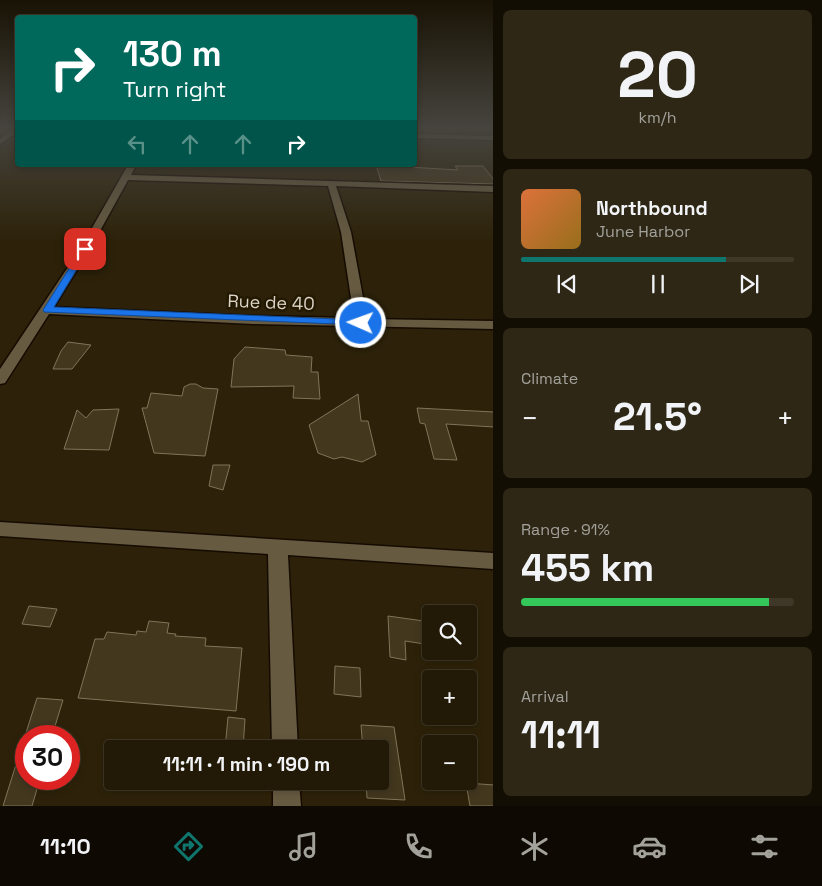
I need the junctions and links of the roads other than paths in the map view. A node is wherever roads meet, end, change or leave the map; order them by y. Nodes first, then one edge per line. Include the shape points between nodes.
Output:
1 (131, 167) edge
2 (124, 177) junction
3 (331, 184) junction
4 (493, 189) edge
5 (47, 310) junction
6 (361, 323) junction
7 (493, 325) edge
8 (0, 380) edge
9 (0, 529) edge
10 (278, 548) junction
11 (493, 561) edge
12 (286, 740) edge
13 (286, 790) edge
14 (287, 806) edge

1 - 2 street
2 - 3 street
2 - 5 street
3 - 4 street
3 - 6 street via 346,232
5 - 6 street, Rue de 40
5 - 8 street
6 - 7 street, Rue de 40
9 - 10 street
10 - 11 street
10 - 12 street
13 - 14 street

